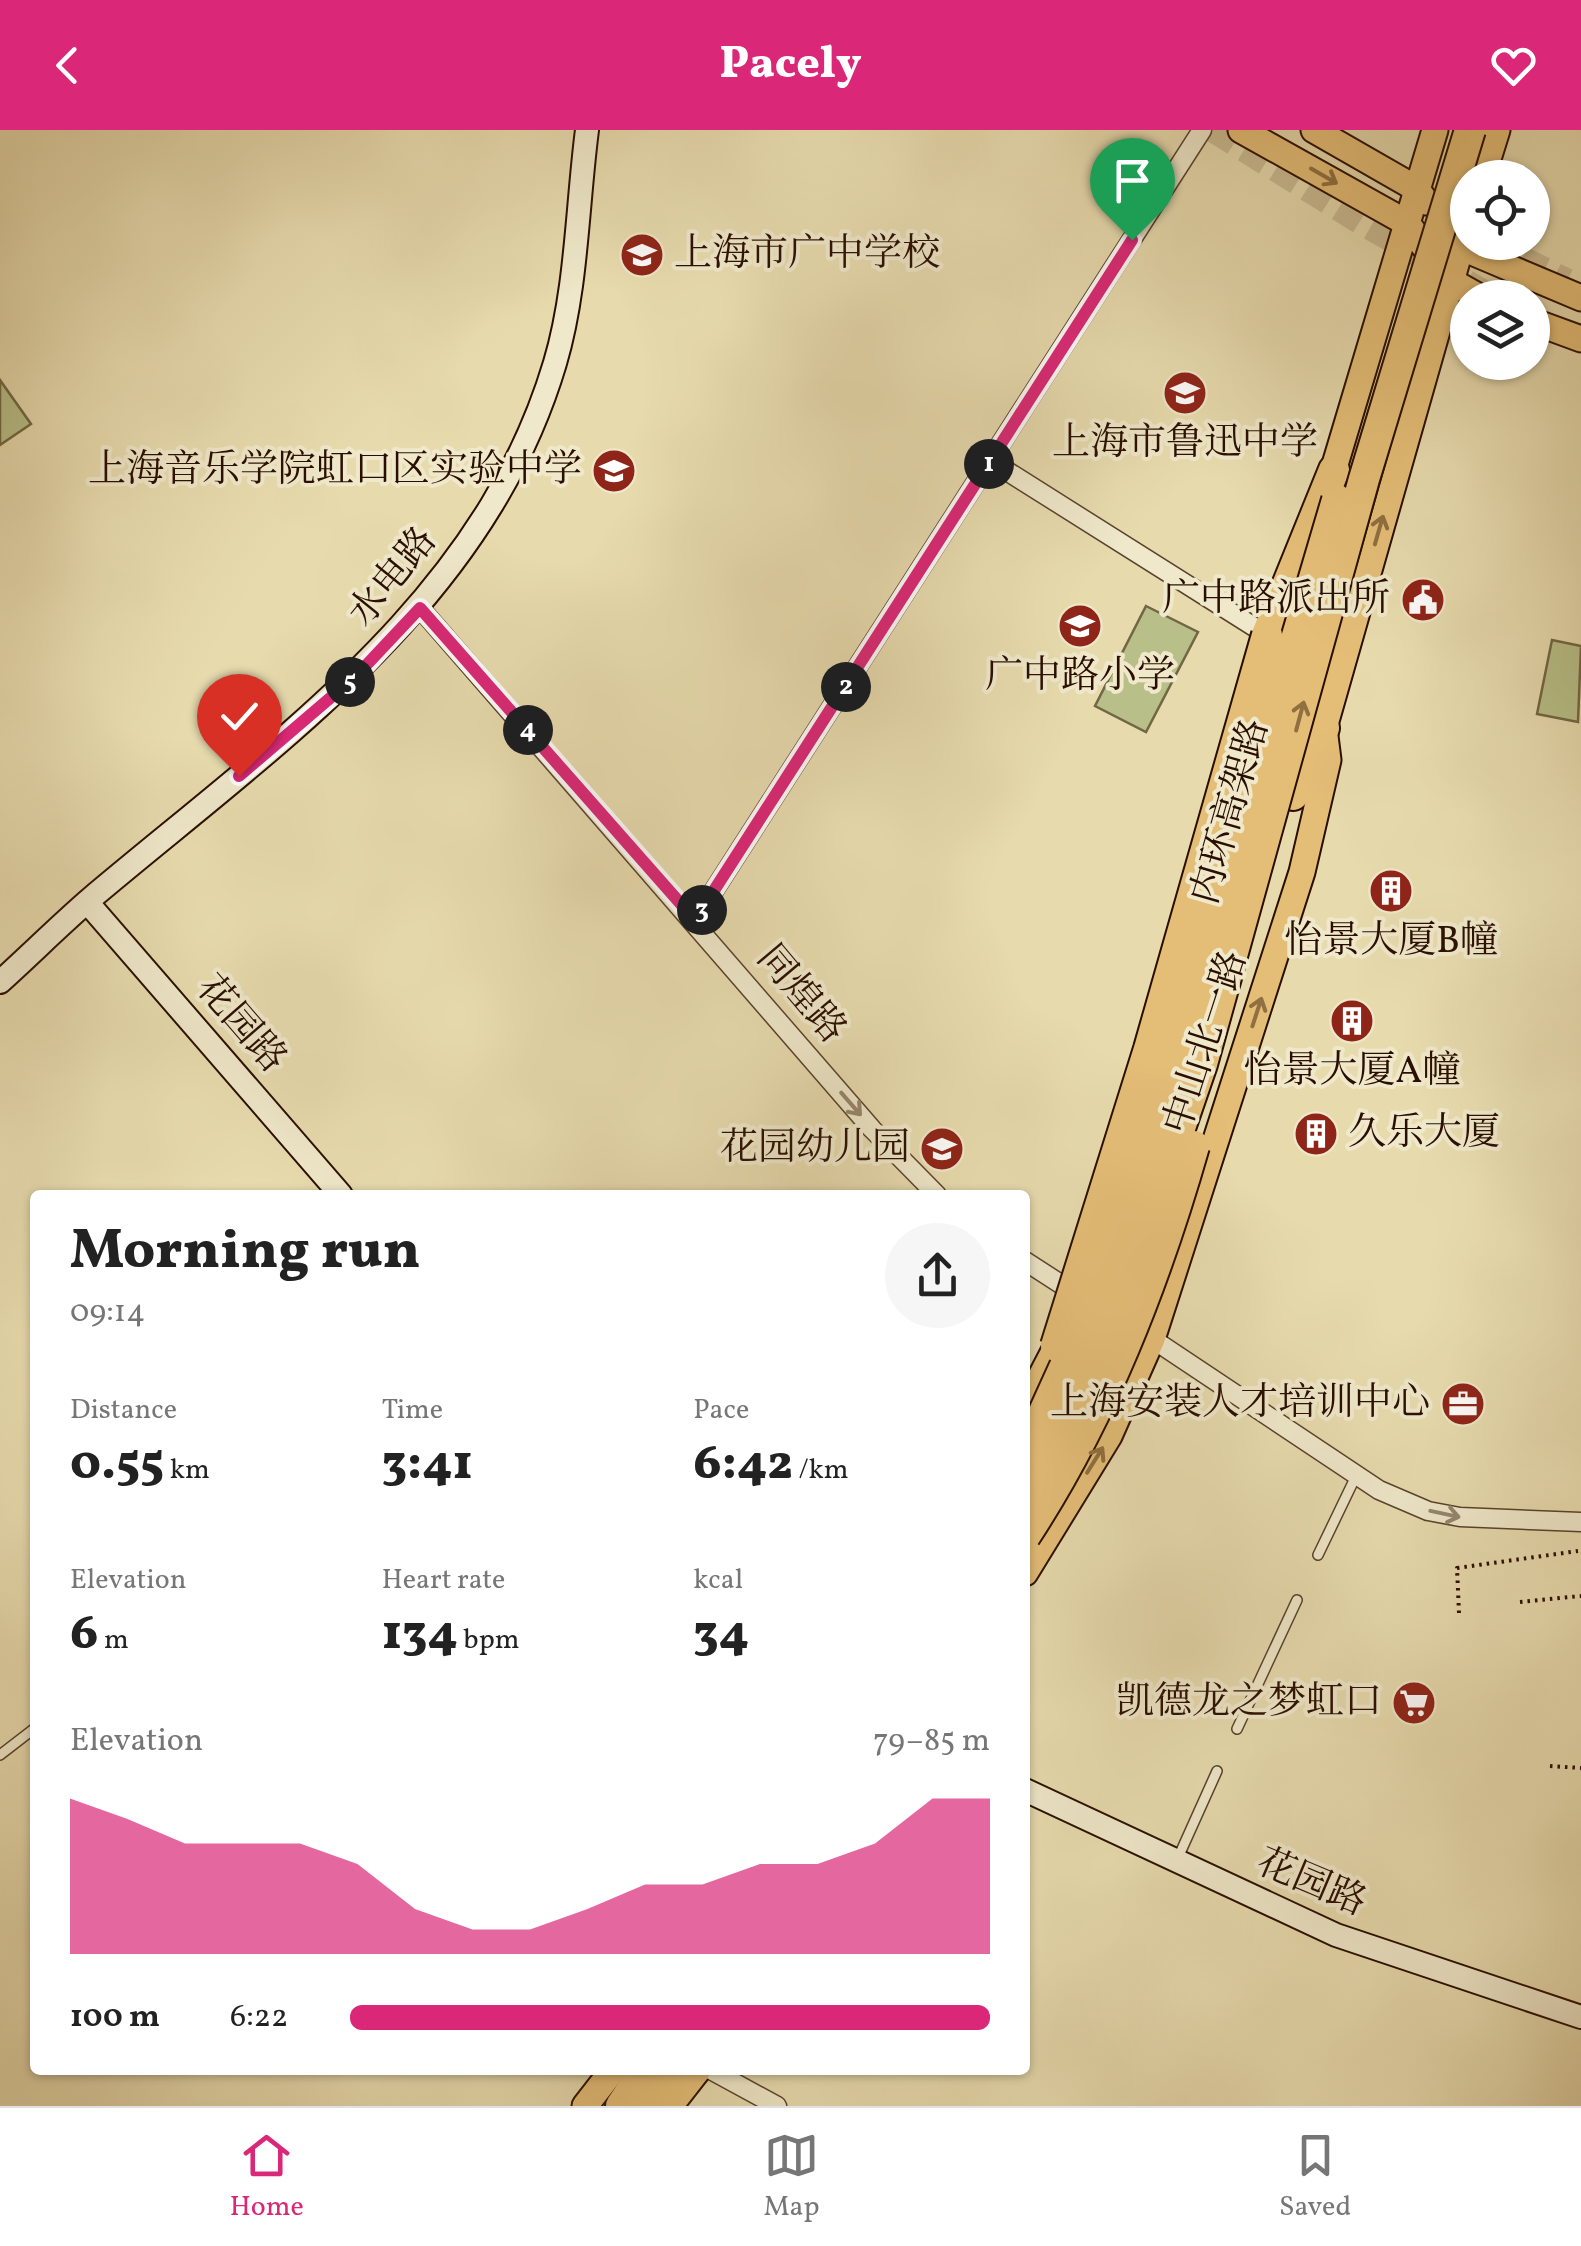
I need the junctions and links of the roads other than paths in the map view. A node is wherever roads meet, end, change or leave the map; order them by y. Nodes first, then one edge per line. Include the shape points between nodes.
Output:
1 (588, 130) edge
2 (1202, 130) edge
3 (1242, 130) edge
4 (1435, 130) edge
5 (1455, 130) edge
6 (1470, 130) edge
7 (1497, 130) edge
8 (1304, 133) edge
9 (1488, 160) edge
10 (1417, 189) junction
11 (1450, 221) edge
12 (1407, 223) junction
13 (1456, 260) edge
14 (1512, 260) edge
15 (1450, 280) junction
16 (1581, 298) edge
17 (1550, 327) edge
18 (1581, 339) edge
19 (992, 461) junction
20 (1334, 470) junction
21 (420, 608) junction
22 (1267, 635) junction
23 (1324, 728) junction
24 (87, 902) junction
25 (695, 920) junction
26 (0, 982) edge
27 (337, 1190) edge
28 (932, 1190) edge
29 (1030, 1264) edge
30 (1081, 1298) junction
31 (1152, 1338) junction
32 (1030, 1397) edge
33 (1030, 1436) edge
34 (1030, 1441) edge
35 (1357, 1475) junction
36 (1030, 1489) edge
37 (1580, 1522) edge
38 (1030, 1528) edge
39 (1318, 1555) dead end
40 (1030, 1564) edge
41 (1296, 1600) dead end
42 (1237, 1729) dead end
43 (30, 1732) edge
44 (0, 1754) edge
45 (1217, 1772) dead end
46 (1030, 1792) edge
47 (1175, 1862) junction
48 (1581, 2001) edge
49 (1546, 2004) junction
50 (1581, 2017) edge
51 (609, 2075) edge
52 (643, 2075) edge
53 (669, 2075) edge
54 (694, 2075) edge
55 (720, 2075) edge
56 (585, 2106) edge
57 (621, 2106) edge
58 (648, 2106) edge
59 (670, 2106) edge
60 (777, 2106) edge

1 - 21 main road, 水电路 via 554,368 500,488
2 - 19 street
3 -> 12 main road
4 - 10 main road, 中山北一路
5 - 34 highway, 内环高架路, bridge via 1340,489 1145,1152 1100,1289
36 -> 6 highway, 内环高架路, bridge via 1123,1294 1202,1064 1364,479
7 - 9 main road
8 - 10 main road
10 - 11 main road
10 - 12 main road, 中山北一路
12 - 15 main road
12 - 20 main road, 中山北一路
13 - 15 main road, 中山北一路
14 - 16 main road
23 -> 15 main road, 中山北一路
17 - 18 main road
19 - 22 street
19 - 25 street
20 - 22 highway
20 - 30 main road, 中山北一路
21 - 24 main road, 水电路 via 330,700
21 - 25 street, 同煌路
22 - 33 highway, bridge
31 -> 23 main road, 中山北一路 via 1302,872 1328,760
23 - 38 highway, bridge via 1293,796 1167,1242 1089,1428
24 - 26 main road, 水电路
24 - 27 main road, 花园路
25 -> 28 street, 同煌路 via 860,1116
29 - 30 street
30 - 31 street
30 - 32 main road, 中山北一路
31 - 35 street
40 -> 31 main road, 中山北一路 via 1109,1436
35 -> 37 street via 1444,1514
35 - 39 lane
41 - 42 lane
43 - 44 lane
45 - 47 lane
46 - 47 main road, 花园路
47 - 49 main road, 花园路 via 1336,1935
48 - 49 main road
49 - 50 main road, 花园路
51 - 56 main road
52 - 57 highway
53 - 58 highway
54 - 59 main road
55 - 60 street

